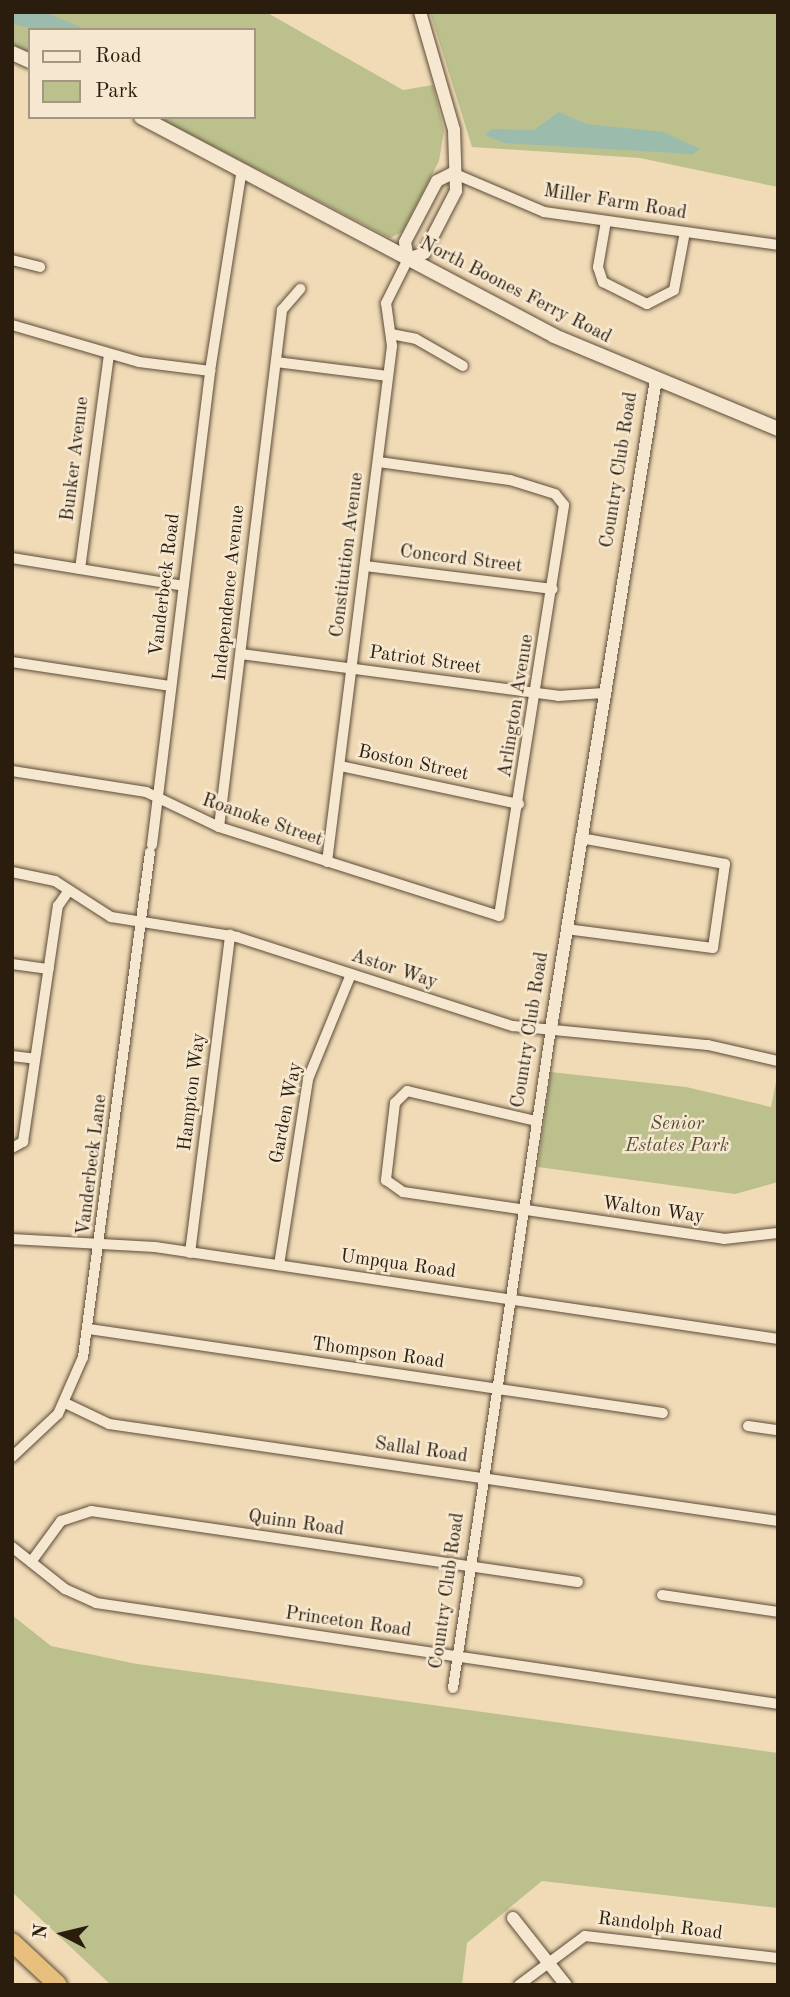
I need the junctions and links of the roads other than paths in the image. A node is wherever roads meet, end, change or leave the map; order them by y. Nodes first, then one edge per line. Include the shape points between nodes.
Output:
1 (420, 12) edge
2 (12, 52) edge
3 (28, 60) edge
4 (145, 119) edge
5 (242, 170) junction
6 (453, 173) junction
7 (606, 221) junction
8 (685, 232) junction
9 (778, 245) edge
10 (408, 258) junction
11 (12, 260) edge
12 (40, 267) dead end
13 (300, 289) dead end
14 (12, 325) edge
15 (391, 334) junction
16 (109, 354) junction
17 (276, 362) junction
18 (463, 366) dead end
19 (210, 371) junction
20 (388, 376) junction
21 (656, 379) junction
22 (778, 429) edge
23 (378, 462) junction
24 (12, 558) edge
25 (365, 566) junction
26 (80, 569) junction
27 (184, 586) junction
28 (553, 589) junction
29 (241, 654) junction
30 (12, 662) edge
31 (352, 668) junction
32 (171, 686) junction
33 (537, 693) junction
34 (604, 693) junction
35 (340, 766) junction
36 (12, 771) edge
37 (157, 799) junction
38 (519, 804) junction
39 (219, 827) junction
40 (580, 838) junction
41 (151, 848) joint
42 (327, 862) junction
43 (12, 872) edge
44 (69, 890) junction
45 (499, 916) joint
46 (142, 923) junction
47 (566, 929) junction
48 (230, 935) junction
49 (12, 964) edge
50 (49, 969) junction
51 (351, 974) junction
52 (551, 1028) junction
53 (12, 1056) edge
54 (35, 1059) junction
55 (778, 1062) edge
56 (536, 1121) junction
57 (17, 1147) edge
58 (523, 1210) junction
59 (778, 1233) edge
60 (12, 1239) edge
61 (100, 1245) junction
62 (190, 1252) junction
63 (279, 1265) junction
64 (509, 1300) junction
65 (89, 1329) junction
66 (778, 1339) edge
67 (497, 1389) junction
68 (65, 1403) junction
69 (663, 1413) dead end
70 (748, 1426) dead end
71 (778, 1430) edge
72 (12, 1457) edge
73 (483, 1478) junction
74 (778, 1521) edge
75 (12, 1547) edge
76 (31, 1562) junction
77 (470, 1568) junction
78 (578, 1582) dead end
79 (663, 1595) dead end
80 (778, 1612) edge
81 (458, 1657) junction
82 (453, 1688) dead end
83 (778, 1704) edge
84 (513, 1918) dead end
85 (12, 1942) edge
86 (778, 1958) edge
87 (547, 1960) junction
88 (58, 1985) edge
89 (519, 1985) edge
90 (566, 1985) edge

1 - 6 street via 454,130
2 - 3 main road
4 - 5 main road, North Boones Ferry Road
5 - 10 main road, North Boones Ferry Road
5 - 19 street, Vanderbeck Road
6 - 7 street, Miller Farm Road via 535,209
6 - 10 street via 431,193 405,242
6 - 10 street via 456,191 424,253
7 - 8 street, Miller Farm Road
7 - 8 street via 598,267 603,282 647,304 674,290
8 - 9 street, Miller Farm Road
10 - 15 street, Constitution Avenue via 386,303
10 - 21 main road, North Boones Ferry Road via 554,336
11 - 12 street
13 - 17 street, Independence Avenue via 282,310
14 - 16 street
15 - 18 street via 422,341
15 - 20 street, Constitution Avenue
16 - 19 street
16 - 26 street, Bunker Avenue
17 - 20 street
17 - 29 street, Independence Avenue
19 - 27 street, Vanderbeck Road
20 - 23 street, Constitution Avenue
21 - 22 main road, North Boones Ferry Road
21 - 34 street, Country Club Road
23 - 25 street, Constitution Avenue
23 - 28 street, Arlington Avenue via 498,477 562,500
24 - 26 street
25 - 28 street, Concord Street
25 - 31 street, Constitution Avenue
26 - 27 street
27 - 32 street, Vanderbeck Road
28 - 33 street, Arlington Avenue
29 - 31 street, Patriot Street
29 - 39 street, Independence Avenue
30 - 32 street
31 - 33 street, Patriot Street
31 - 35 street, Constitution Avenue
32 - 37 street, Vanderbeck Road
33 - 34 street, Patriot Street
33 - 38 street, Arlington Avenue
34 - 40 street, Country Club Road
35 - 38 street, Boston Street
35 - 42 street, Constitution Avenue
36 - 37 street, Roanoke Street
37 - 39 street, Roanoke Street
37 - 41 street, Vanderbeck Road
38 - 45 street, Arlington Avenue
39 - 42 street, Roanoke Street
40 - 47 street, Country Club Road
40 - 47 street via 725,864 713,948
41 - 46 street, Vanderbeck Lane
42 - 45 street, Roanoke Street
43 - 44 street, Astor Way via 48,878
44 - 46 street, Astor Way via 111,918
44 - 50 street via 58,906
46 - 48 street, Astor Way
46 - 61 street, Vanderbeck Lane
47 - 52 street, Country Club Road
48 - 51 street, Astor Way
48 - 62 street, Hampton Way
49 - 50 street
50 - 54 street
51 - 52 street, Astor Way via 502,1023
51 - 63 street, Garden Way via 308,1079
52 - 55 street, Astor Way via 708,1045
52 - 56 street, Country Club Road
53 - 54 street
54 - 57 street
56 - 58 street, Country Club Road
56 - 58 street, Walton Way via 407,1091 395,1102 385,1168 386,1180 397,1191
58 - 59 street, Walton Way via 724,1239
58 - 64 street, Country Club Road
60 - 61 street, Umpqua Road
61 - 62 street, Umpqua Road
61 - 65 street, Vanderbeck Lane
62 - 63 street, Umpqua Road
63 - 64 street, Umpqua Road
64 - 66 street, Umpqua Road
64 - 67 street, Country Club Road
65 - 67 street, Thompson Road
65 - 68 street, Vanderbeck Lane
67 - 69 street, Thompson Road
67 - 73 street, Country Club Road
68 - 72 street, Vanderbeck Lane
68 - 73 street, Sallal Road via 109,1424
70 - 71 street
73 - 74 street, Sallal Road
73 - 77 street, Country Club Road
75 - 76 street, Princeton Road
76 - 77 street, Quinn Road via 61,1521 91,1511
76 - 81 street, Princeton Road via 96,1604
77 - 78 street, Quinn Road
77 - 81 street, Country Club Road
79 - 80 street
81 - 82 street, Country Club Road
81 - 83 street, Princeton Road
84 - 87 street
85 - 88 highway
86 - 87 street, Randolph Road via 584,1936
87 - 89 street, Randolph Road
87 - 90 street

